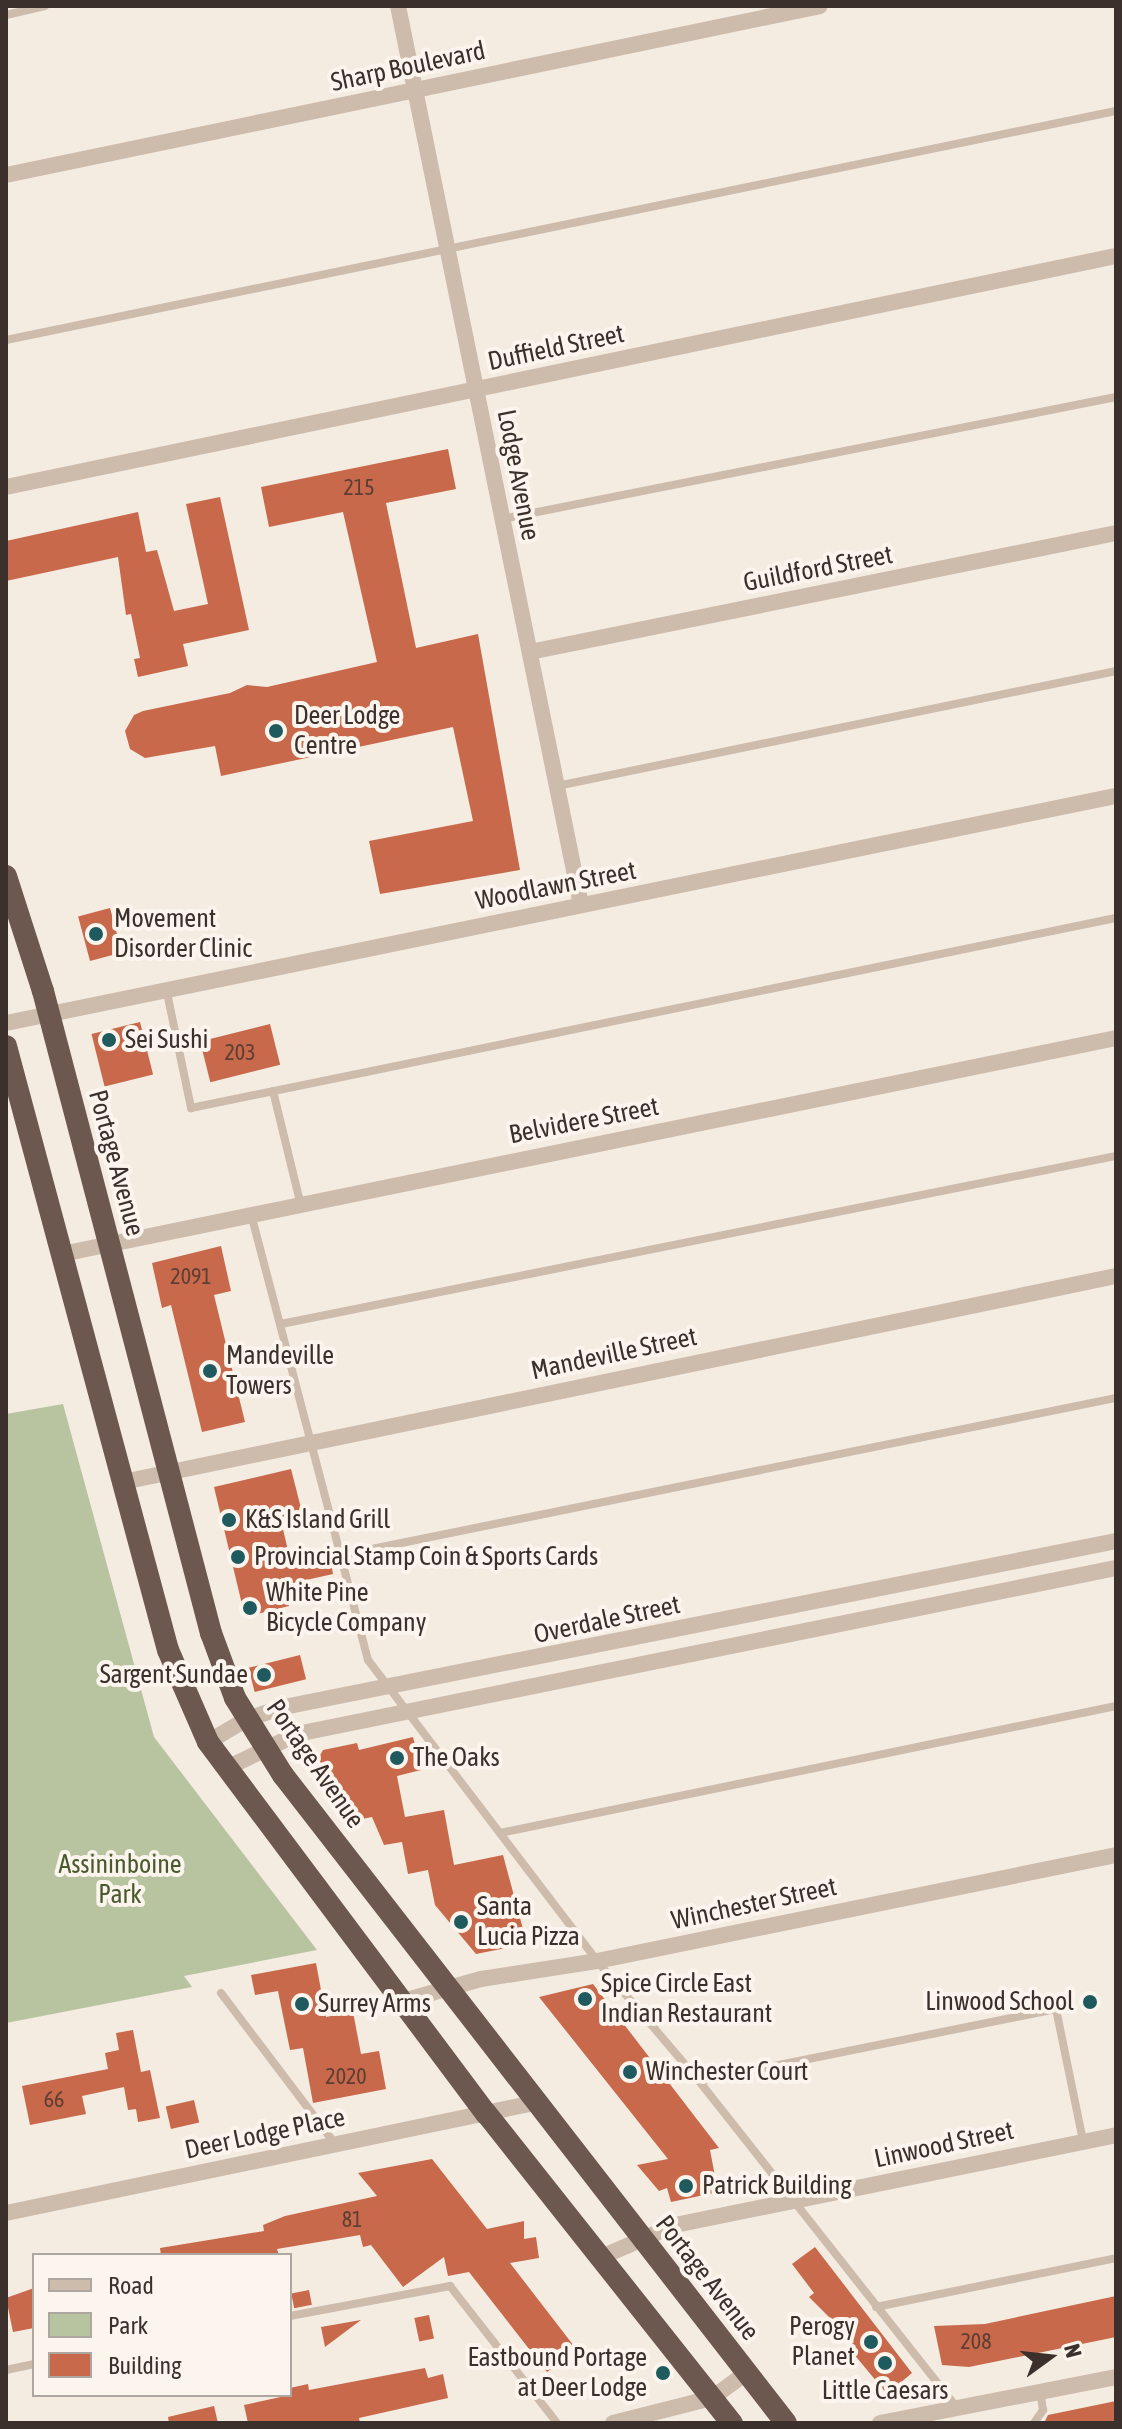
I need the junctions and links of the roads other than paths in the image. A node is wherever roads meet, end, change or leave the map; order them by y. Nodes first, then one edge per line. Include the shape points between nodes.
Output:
1 (45, 6) edge
2 (398, 6) edge
3 (820, 6) edge
4 (6, 15) edge
5 (415, 90) junction
6 (1116, 111) edge
7 (6, 175) edge
8 (448, 249) junction
9 (1116, 256) edge
10 (6, 340) edge
11 (476, 389) junction
12 (1116, 397) edge
13 (6, 487) edge
14 (502, 519) junction
15 (1116, 533) edge
16 (530, 652) junction
17 (1116, 671) edge
18 (557, 786) junction
19 (1116, 796) edge
20 (6, 876) edge
21 (581, 905) junction
22 (1116, 918) edge
23 (166, 988) junction
24 (48, 1013) junction
25 (6, 1023) edge
26 (1116, 1038) edge
27 (6, 1046) edge
28 (273, 1091) junction
29 (1116, 1156) edge
30 (300, 1202) junction
31 (251, 1213) junction
32 (109, 1243) junction
33 (62, 1254) junction
34 (1116, 1276) edge
35 (281, 1324) junction
36 (1116, 1398) edge
37 (311, 1440) junction
38 (169, 1471) junction
39 (123, 1482) junction
40 (1116, 1541) edge
41 (342, 1555) junction
42 (1021, 1560) junction
43 (1116, 1568) edge
44 (1027, 1586) junction
45 (391, 1688) junction
46 (1116, 1706) edge
47 (410, 1712) junction
48 (247, 1719) junction
49 (208, 1742) junction
50 (264, 1748) junction
51 (225, 1769) junction
52 (500, 1833) junction
53 (1116, 1855) edge
54 (597, 1961) junction
55 (449, 1991) junction
56 (221, 1993) dead end
57 (403, 2001) junction
58 (699, 2081) junction
59 (534, 2103) junction
60 (486, 2113) junction
61 (1116, 2135) edge
62 (1083, 2141) junction
63 (335, 2144) junction
64 (794, 2201) junction
65 (6, 2213) edge
66 (641, 2240) junction
67 (599, 2258) junction
68 (1116, 2258) edge
69 (876, 2307) junction
70 (292, 2316) edge
71 (32, 2364) edge
72 (6, 2370) edge
73 (746, 2373) junction
74 (1116, 2377) edge
75 (1040, 2392) junction
76 (712, 2398) junction
77 (958, 2409) junction
78 (557, 2423) edge
79 (613, 2423) edge
80 (732, 2423) edge
81 (786, 2423) edge
82 (880, 2423) edge
83 (1034, 2423) edge

1 - 4 lane
2 - 5 street, Lodge Avenue
3 - 5 street, Sharp Boulevard
5 - 7 street, Sharp Boulevard
5 - 8 street, Lodge Avenue
6 - 8 lane
8 - 10 lane
8 - 11 street, Lodge Avenue
9 - 11 street, Duffield Street
11 - 13 street, Duffield Street
11 - 14 street, Lodge Avenue
12 - 14 lane
14 - 16 street, Lodge Avenue
15 - 16 street, Guildford Street
16 - 18 street, Lodge Avenue
17 - 18 lane
18 - 21 street, Lodge Avenue
19 - 21 street, Woodlawn Street
20 - 24 highway, Portage Avenue
21 - 23 street, Woodlawn Street
22 - 28 lane
23 - 24 street, Woodlawn Street
23 - 28 lane via 191,1108
24 - 25 street, Woodlawn Street
24 - 32 highway, Portage Avenue
26 - 30 street, Belvidere Street
27 - 33 highway
28 - 30 lane
29 - 35 lane
30 - 31 street, Belvidere Street
31 - 32 street, Belvidere Street
31 - 35 lane
32 - 33 street, Belvidere Street
32 - 38 highway, Portage Avenue
33 - 39 highway
34 - 37 street, Mandeville Street
35 - 37 lane
36 - 41 lane
37 - 38 street, Mandeville Street
37 - 41 lane
38 - 39 street, Mandeville Street
38 - 48 highway, Portage Avenue via 211,1633
39 - 49 highway via 168,1650
40 - 42 street, Overdale Street
41 - 45 lane via 368,1660
42 - 44 street
42 - 45 street, Overdale Street
43 - 44 street, Overdale Street
44 - 47 street, Overdale Street
45 - 47 lane
45 - 48 street, Overdale Street
46 - 52 lane
47 - 50 street, Overdale Street via 297,1734
47 - 52 lane
48 - 49 street, Overdale Street
48 - 50 highway, Portage Avenue
49 - 51 highway
50 - 51 street, Overdale Street
50 - 55 highway, Portage Avenue
51 - 57 highway
52 - 54 lane
53 - 54 street, Winchester Street
54 - 55 street, Winchester Street via 481,1979
54 - 58 lane
55 - 57 street, Winchester Street
55 - 59 highway, Portage Avenue
56 - 63 lane
57 - 60 highway
58 - 62 lane via 1056,2009
58 - 64 lane
59 - 60 street, Deer Lodge Place
59 - 66 highway, Portage Avenue
60 - 63 street, Deer Lodge Place
60 - 67 highway
61 - 62 street, Linwood Street
62 - 64 street, Linwood Street
63 - 65 street, Deer Lodge Place
64 - 66 street, Linwood Street via 675,2225
64 - 69 lane
66 - 67 street, Linwood Street
66 - 73 highway, Portage Avenue
67 - 76 highway
68 - 69 lane
69 - 77 lane
70 - 78 lane via 450,2286
71 - 72 lane
73 - 76 street
73 - 81 highway, Portage Avenue
74 - 75 street
75 - 77 street
75 - 83 lane via 1043,2410
76 - 79 street
76 - 80 highway
77 - 82 street

